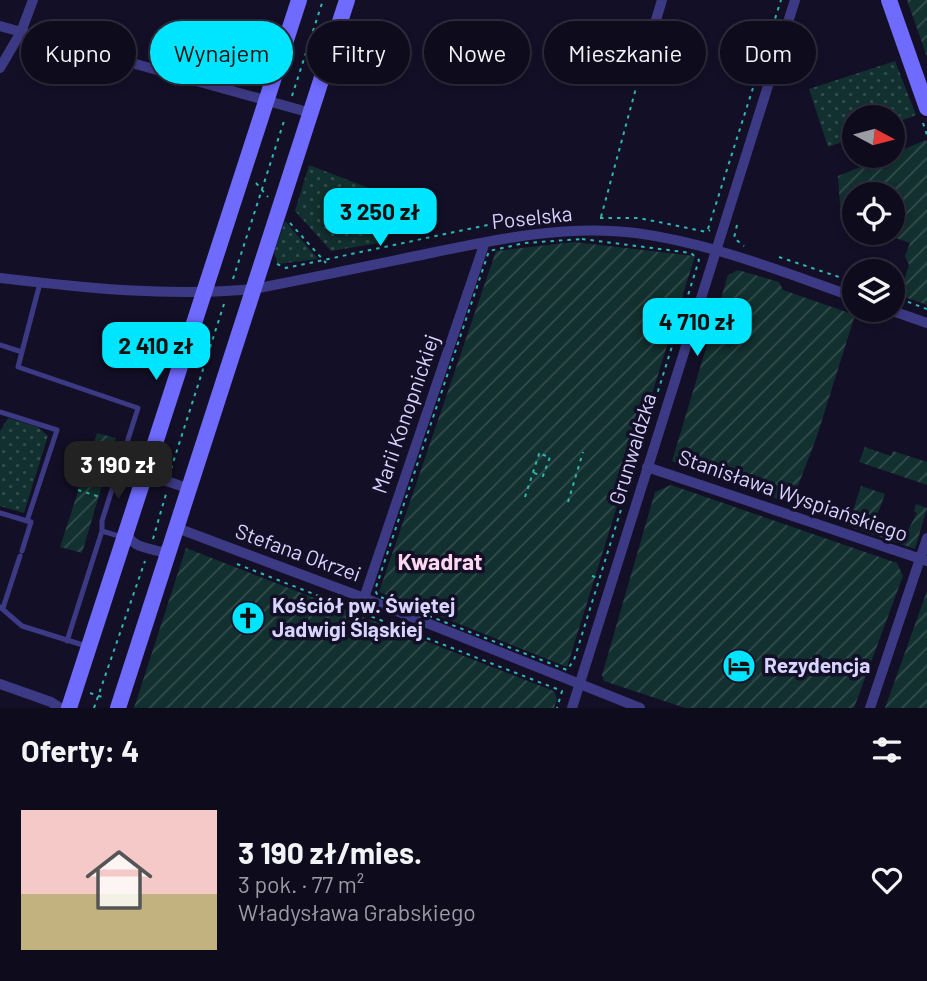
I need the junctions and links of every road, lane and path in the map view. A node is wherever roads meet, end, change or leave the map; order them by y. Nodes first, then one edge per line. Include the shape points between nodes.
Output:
1 (33, 0) edge
2 (299, 0) edge
3 (323, 0) edge
4 (347, 0) edge
5 (662, 0) edge
6 (781, 0) edge
7 (795, 0) edge
8 (889, 0) edge
9 (25, 21) edge
10 (656, 21) edge
11 (0, 26) edge
12 (21, 32) joint
13 (136, 64) edge
14 (0, 68) edge
15 (921, 76) edge
16 (637, 84) edge
17 (266, 100) junction
18 (289, 107) junction
19 (927, 108) edge
20 (311, 113) junction
21 (244, 170) junction
22 (262, 190) junction
23 (282, 214) junction
24 (601, 218) dead end
25 (521, 221) dead end
26 (738, 221) dead end
27 (708, 229) dead end
28 (485, 242) junction
29 (752, 248) dead end
30 (715, 249) junction
31 (274, 257) dead end
32 (777, 257) dead end
33 (322, 260) junction
34 (697, 269) joint
35 (335, 273) junction
36 (0, 278) edge
37 (842, 278) edge
38 (40, 283) junction
39 (254, 289) junction
40 (228, 291) junction
41 (204, 293) junction
42 (842, 293) edge
43 (905, 301) edge
44 (927, 309) edge
45 (905, 315) edge
46 (927, 323) edge
47 (0, 345) edge
48 (22, 352) junction
49 (0, 412) edge
50 (583, 452) dead end
51 (647, 467) junction
52 (533, 473) junction
53 (167, 481) junction
54 (143, 482) junction
55 (187, 496) junction
56 (525, 497) dead end
57 (568, 502) dead end
58 (0, 513) edge
59 (27, 522) junction
60 (177, 528) junction
61 (102, 531) junction
62 (126, 534) junction
63 (927, 538) edge
64 (170, 547) junction
65 (150, 548) junction
66 (226, 559) dead end
67 (923, 560) edge
68 (592, 576) dead end
69 (597, 577) dead end
70 (0, 594) edge
71 (363, 598) junction
72 (6, 599) junction
73 (1, 608) edge
74 (67, 640) junction
75 (89, 647) junction
76 (0, 684) edge
77 (579, 686) junction
78 (75, 689) junction
79 (98, 696) junction
80 (119, 706) edge
81 (60, 708) edge
82 (69, 708) edge
83 (94, 708) edge
84 (557, 708) edge
85 (572, 708) edge
86 (640, 708) edge
87 (870, 708) edge

1 - 9 street
2 - 17 street
3 - 18 path
4 - 20 street
5 - 10 street
6 - 27 path
7 - 30 street, Grunwaldzka
8 - 15 street
11 - 12 street
12 - 14 street
13 - 17 street
15 - 19 street
16 - 24 path
17 - 18 street
17 - 21 street
18 - 20 street
18 - 22 path
20 - 23 street
21 - 22 path
21 - 41 street
22 - 23 path
22 - 40 path
23 - 33 path
23 - 39 street
25 - 33 path via 492,223
26 - 29 path via 734,238
28 - 30 street, Poselska via 597,231 635,233
28 - 35 street, Poselska
28 - 71 street, Marii Konopnickiej
30 - 42 street, Poselska
30 - 51 street, Grunwaldzka
31 - 33 path via 276,264 286,268
32 - 37 path
33 - 35 path
34 - 34 path via 569,669 378,596 379,578 491,248 582,239 695,253
35 - 39 street, Poselska
36 - 38 street, Poselska
38 - 41 street, Poselska
38 - 48 lane
39 - 40 street, Poselska
39 - 55 street
40 - 41 street, Poselska
40 - 53 path
41 - 54 street
43 - 44 path
45 - 46 street
47 - 48 lane
48 - 61 lane via 18,367 138,408
49 - 59 lane via 57,430
50 - 57 path
51 - 67 street, Stanisława Wyspiańskiego
51 - 77 street, Grunwaldzka
52 - 52 path via 540,452 550,457 543,476
52 - 56 path
53 - 54 street via 153,477
53 - 55 street via 184,488
53 - 65 path via 163,511
54 - 62 street
55 - 60 street
58 - 59 lane
59 - 72 lane
60 - 64 street
60 - 71 street, Stefana Okrzei
61 - 62 lane
61 - 74 lane
62 - 65 street via 132,542
62 - 75 street
63 - 67 street
64 - 65 street via 162,552
64 - 80 street
65 - 79 path
66 - 84 path via 562,691
67 - 87 street
68 - 69 path
70 - 72 lane
71 - 77 street, Stefana Okrzei
72 - 73 lane
73 - 74 lane via 23,626
74 - 75 lane
75 - 78 street
76 - 81 street
77 - 85 street, Grunwaldzka
77 - 86 street, Stefana Okrzei
78 - 79 path
78 - 82 street
79 - 80 path
79 - 83 path

